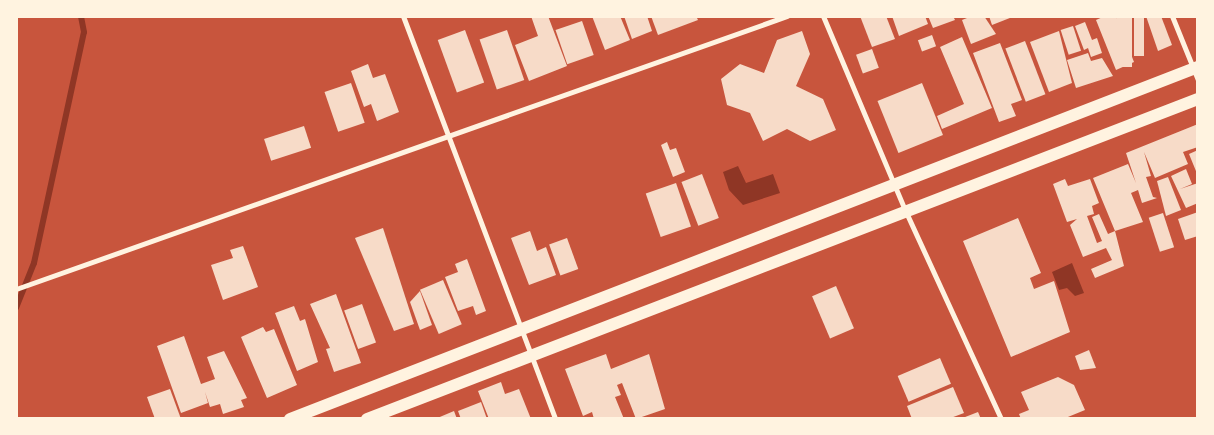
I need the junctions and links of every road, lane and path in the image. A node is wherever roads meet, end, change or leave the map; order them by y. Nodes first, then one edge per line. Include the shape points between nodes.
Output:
1 (403, 16) edge
2 (787, 16) edge
3 (823, 16) edge
4 (1172, 16) edge
5 (1196, 72) edge
6 (1198, 99) edge
7 (447, 135) junction
8 (895, 187) junction
9 (905, 210) junction
10 (16, 289) edge
11 (519, 327) junction
12 (531, 358) junction
13 (290, 419) edge
14 (367, 419) edge
15 (555, 419) edge
16 (1001, 419) edge

1 - 7 street
2 - 7 street
3 - 8 street
4 - 5 street
5 - 8 main road
6 - 9 main road
7 - 10 street
7 - 11 street
8 - 9 street
8 - 11 main road
9 - 12 main road
9 - 16 street
11 - 12 street
11 - 13 main road
12 - 14 main road
12 - 15 street

